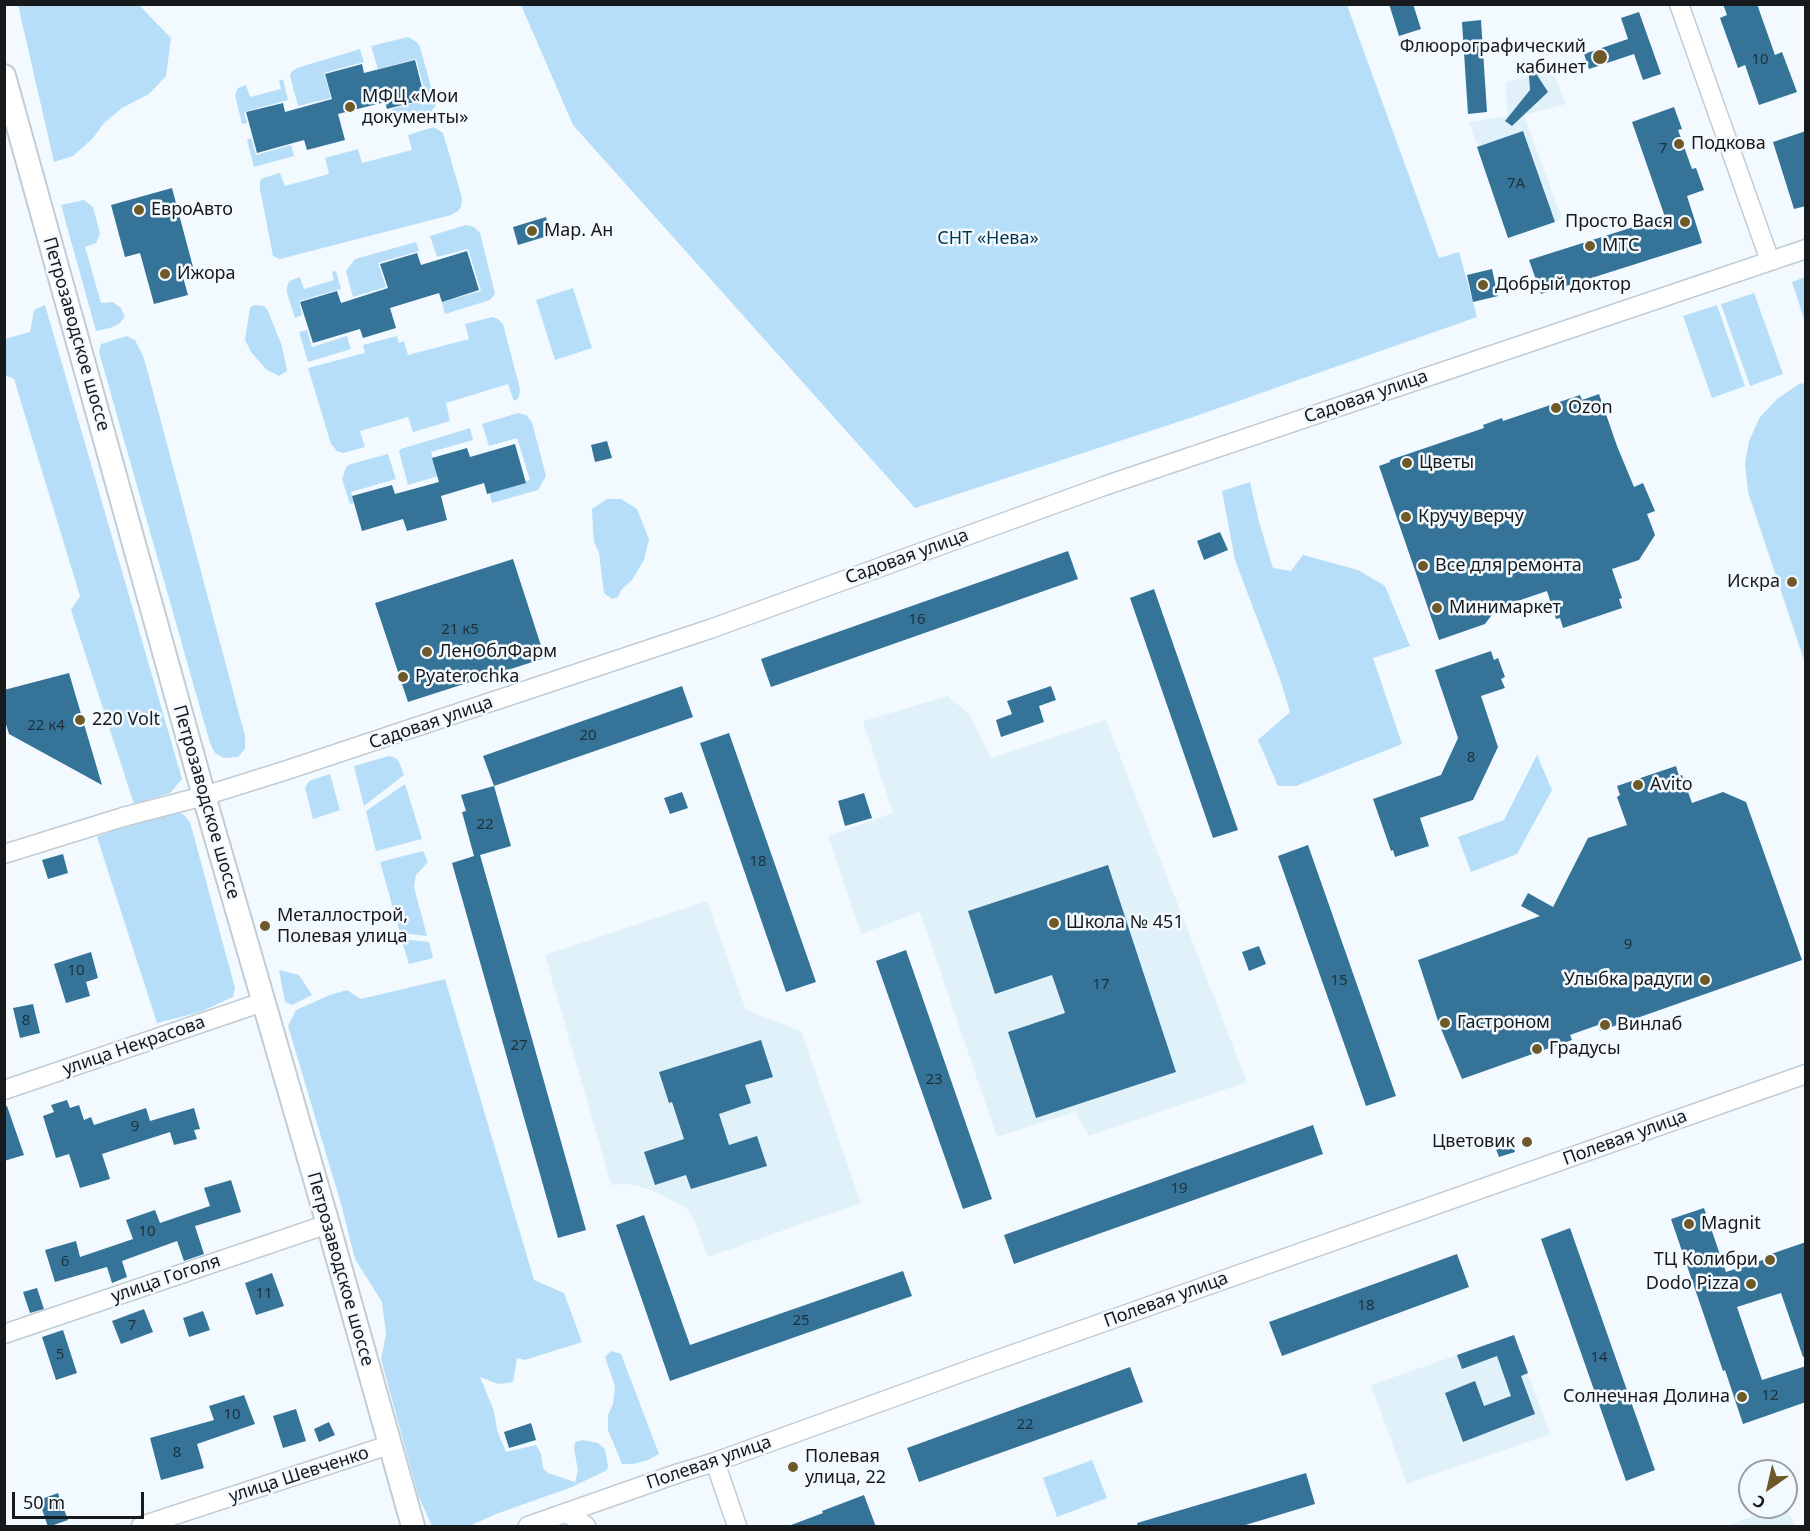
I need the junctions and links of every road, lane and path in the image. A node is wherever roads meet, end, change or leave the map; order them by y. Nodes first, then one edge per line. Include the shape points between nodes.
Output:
1 (1678, 4) edge
2 (4, 76) edge
3 (1806, 249) edge
4 (1770, 261) junction
5 (204, 796) junction
6 (4, 854) edge
7 (263, 1002) junction
8 (1806, 1074) edge
9 (4, 1090) edge
10 (328, 1224) junction
11 (4, 1334) edge
12 (389, 1445) junction
13 (716, 1462) junction
14 (567, 1513) junction
15 (141, 1527) edge
16 (413, 1527) edge
17 (528, 1527) edge
18 (586, 1527) edge
19 (737, 1527) edge

1 - 4 street
2 - 5 main road, Петрозаводское шоссе
3 - 4 street, Садовая улица
4 - 5 street, Садовая улица via 1104,486 710,629
5 - 6 street, Садовая улица
5 - 7 main road, Петрозаводское шоссе
7 - 9 street, улица Некрасова
7 - 10 main road, Петрозаводское шоссе
8 - 13 street, Полевая улица
10 - 11 street, улица Гоголя
10 - 12 main road, Петрозаводское шоссе
12 - 15 street, улица Шевченко
12 - 16 main road, Петрозаводское шоссе
13 - 14 street, Полевая улица
13 - 19 street
14 - 17 street, Полевая улица
14 - 18 street

